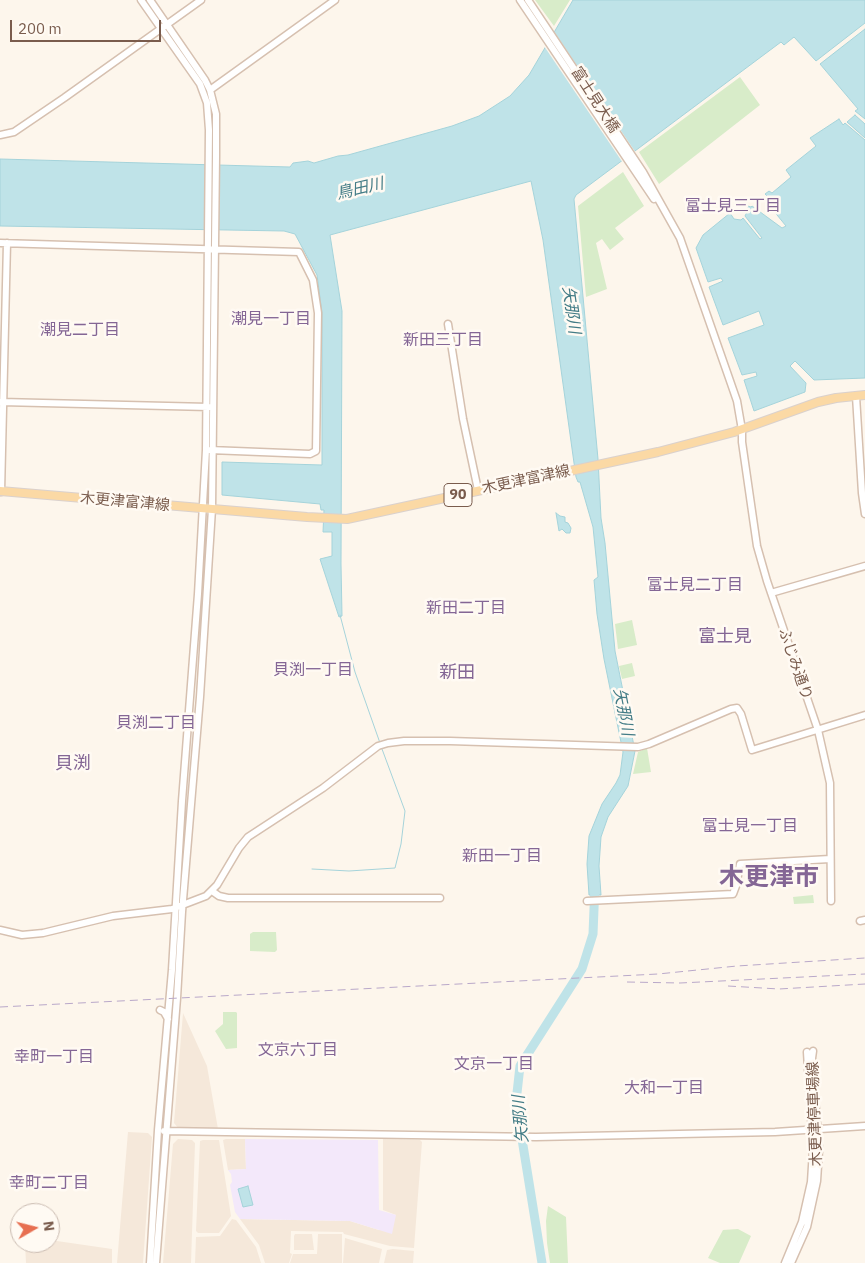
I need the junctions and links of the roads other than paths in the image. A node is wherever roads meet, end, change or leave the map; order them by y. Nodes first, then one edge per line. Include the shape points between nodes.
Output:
1 (140, 0) edge
2 (150, 0) edge
3 (201, 0) edge
4 (335, 0) edge
5 (520, 0) edge
6 (528, 0) edge
7 (168, 24) junction
8 (161, 28) junction
9 (544, 28) junction
10 (210, 90) junction
11 (0, 135) edge
12 (212, 156) junction
13 (680, 238) joint
14 (3, 243) edge
15 (211, 248) junction
16 (448, 324) dead end
17 (865, 395) edge
18 (856, 396) junction
19 (2, 402) edge
20 (209, 407) junction
21 (742, 430) junction
22 (209, 450) junction
23 (478, 490) junction
24 (1, 492) edge
25 (202, 508) junction
26 (212, 508) junction
27 (865, 514) edge
28 (865, 566) edge
29 (771, 593) junction
30 (865, 715) edge
31 (818, 730) junction
32 (830, 858) junction
33 (212, 891) junction
34 (440, 898) dead end
35 (587, 901) dead end
36 (831, 901) dead end
37 (180, 905) junction
38 (0, 930) edge
39 (178, 979) junction
40 (171, 986) junction
41 (185, 992) dead end
42 (163, 993) dead end
43 (160, 1010) dead end
44 (185, 1011) dead end
45 (176, 1018) junction
46 (168, 1020) junction
47 (810, 1051) dead end
48 (865, 1126) edge
49 (815, 1129) junction
50 (158, 1130) junction
51 (167, 1132) junction
52 (150, 1263) edge
53 (156, 1263) edge
54 (784, 1263) edge
55 (791, 1263) edge

1 - 8 street
2 - 7 street
3 - 7 street
4 - 10 street
5 - 9 street
6 - 9 street
7 - 8 street
7 - 10 street
8 - 11 street via 14,132
8 - 12 street via 204,93
9 - 13 street, 富士見大橋
10 - 12 street via 216,114
12 - 15 street
13 - 21 street, ふじみ通り via 729,378
14 - 15 street
14 - 19 street
15 - 20 street
15 - 22 street via 299,252 311,275 318,313 317,448 310,454
16 - 23 street
17 - 18 main road, 木更津富津線 / 90
18 - 21 main road, 木更津富津線 / 90 via 818,402
18 - 27 street
19 - 20 street
19 - 24 street
20 - 22 street
21 - 23 main road, 木更津富津線 / 90 via 658,452
21 - 29 street, ふじみ通り via 757,546
22 - 25 street
22 - 26 street
23 - 26 main road, 木更津富津線 / 90 via 344,519
24 - 25 main road, 木更津富津線 / 90
25 - 26 main road, 木更津富津線 / 90
25 - 37 street via 182,801
26 - 37 street via 200,697
28 - 29 street
29 - 31 street, ふじみ通り
30 - 31 street
31 - 32 street, ふじみ通り via 830,782
31 - 33 street via 752,750 737,708 638,747 450,741 404,741 381,745 248,837
32 - 35 street via 740,864 733,894
32 - 36 street, ふじみ通り
33 - 34 street via 228,898
33 - 37 street
37 - 38 street via 30,934
37 - 39 street
37 - 40 street
39 - 41 street via 180,989
39 - 45 street
40 - 42 street
40 - 46 street
43 - 46 street
44 - 45 street
45 - 51 street
46 - 50 street
47 - 49 street, 木更津停車場線
48 - 49 street
49 - 51 street via 536,1137
49 - 54 street, 木更津停車場線 via 806,1210
49 - 55 street, 木更津停車場線 via 819,1150 817,1181 807,1227
50 - 51 street
50 - 52 street
51 - 53 street

